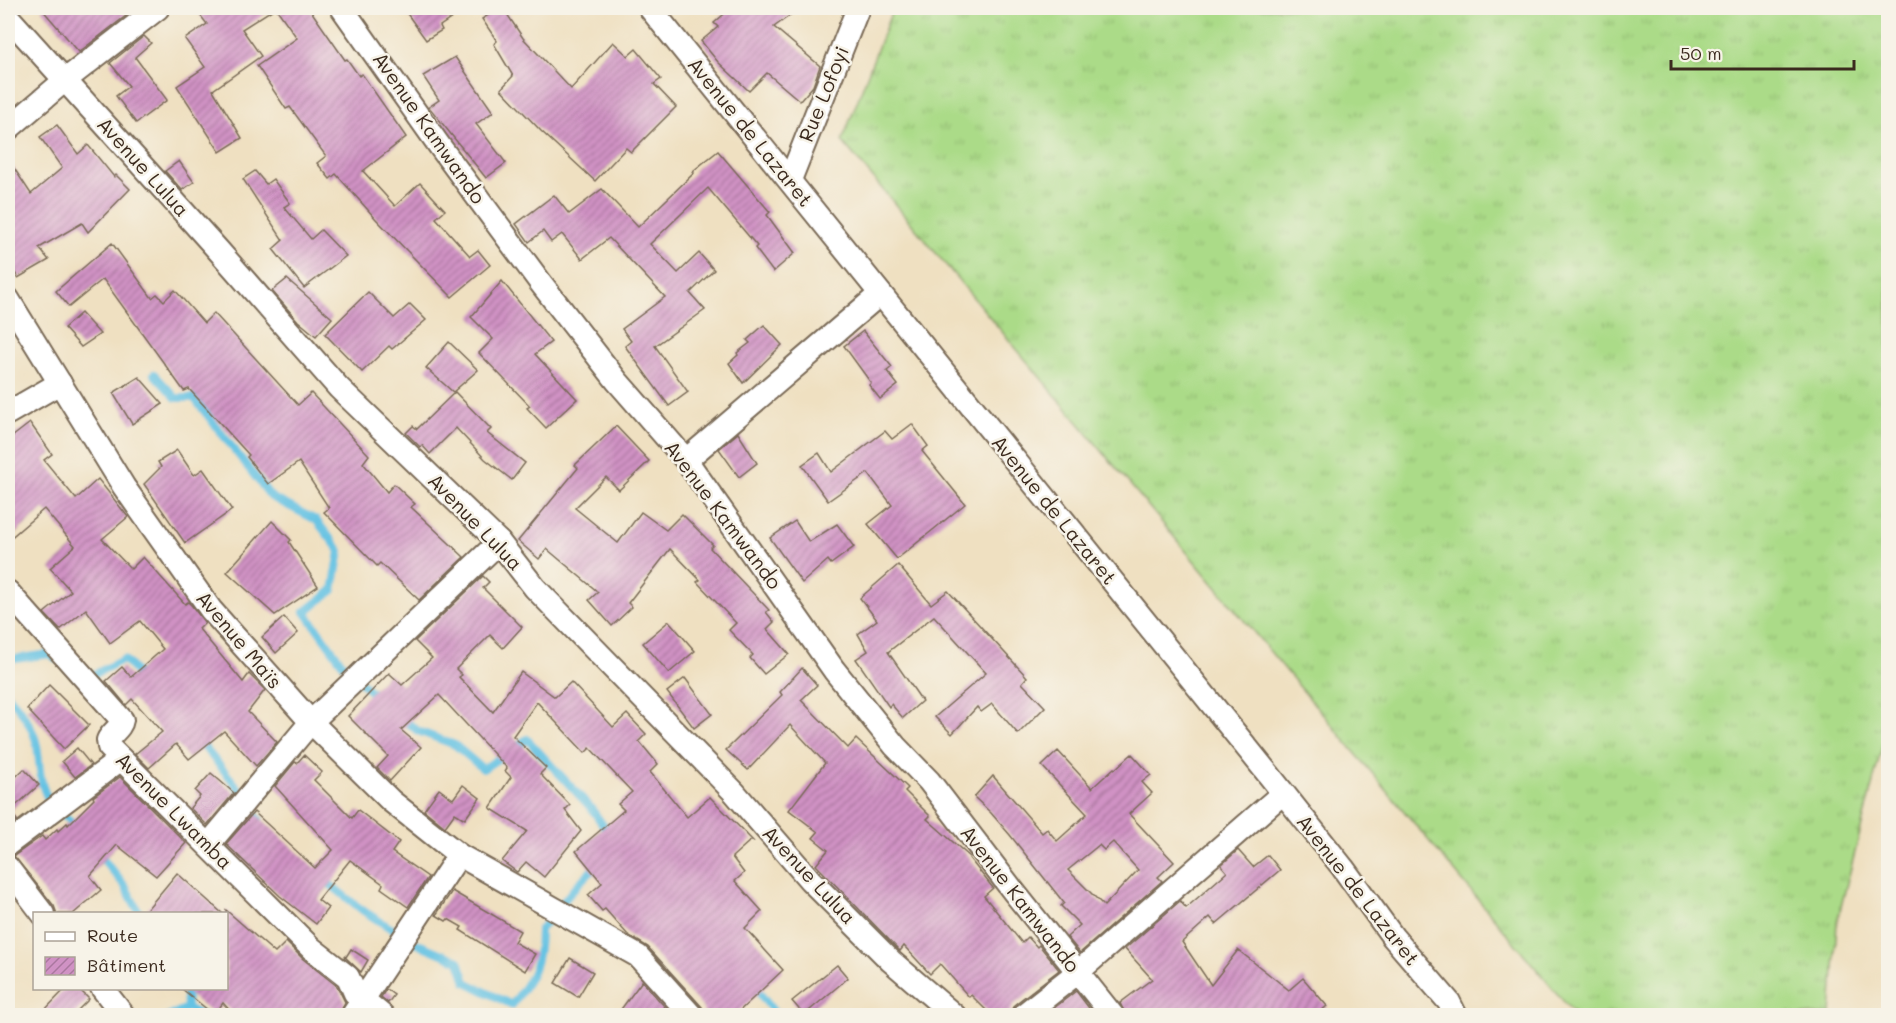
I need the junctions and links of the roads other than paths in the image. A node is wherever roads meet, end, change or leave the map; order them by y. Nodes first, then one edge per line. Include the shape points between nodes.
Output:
1 (158, 8) edge
2 (342, 8) edge
3 (650, 8) edge
4 (858, 8) edge
5 (8, 17) edge
6 (64, 81) junction
7 (8, 129) edge
8 (790, 180) junction
9 (880, 294) junction
10 (8, 299) edge
11 (60, 383) junction
12 (8, 413) edge
13 (686, 460) junction
14 (499, 542) junction
15 (8, 592) edge
16 (311, 722) junction
17 (121, 759) junction
18 (1283, 793) junction
19 (8, 844) edge
20 (208, 845) junction
21 (459, 855) junction
22 (8, 868) edge
23 (41, 912) edge
24 (1078, 972) junction
25 (104, 990) edge
26 (358, 1008) edge
27 (124, 1016) edge
28 (383, 1016) edge
29 (692, 1016) edge
30 (955, 1016) edge
31 (1022, 1016) edge
32 (1113, 1016) edge
33 (1456, 1016) edge

1 - 6 street
2 - 13 street, Avenue Kamwando via 540,282
3 - 8 street, Avenue de Lazaret
4 - 8 street, Rue Lofoyi
5 - 6 street, Avenue Lulua
6 - 7 street
6 - 14 street, Avenue Lulua via 339,387
8 - 9 street, Avenue de Lazaret
9 - 13 street
9 - 18 street, Avenue de Lazaret
10 - 11 street, Avenue Maïs
11 - 12 street
11 - 16 street, Avenue Maïs via 124,486 211,610
13 - 24 street, Avenue Kamwando via 834,670 929,782
14 - 16 street
14 - 30 street, Avenue Lulua via 535,588 734,792 810,880 891,961
15 - 17 street, Avenue Lwamba via 122,720 108,743
16 - 20 street
16 - 21 street, Avenue Maïs via 391,801
17 - 19 street
17 - 20 street, Avenue Lwamba
18 - 24 street
18 - 33 street, Avenue de Lazaret via 1393,937 1449,1002
20 - 26 street, Avenue Lwamba via 311,948 348,977
21 - 26 street
21 - 29 street, Avenue Maïs via 638,956
22 - 23 street
24 - 31 street
24 - 32 street, Avenue Kamwando
25 - 27 street
26 - 28 street, Avenue Lwamba

